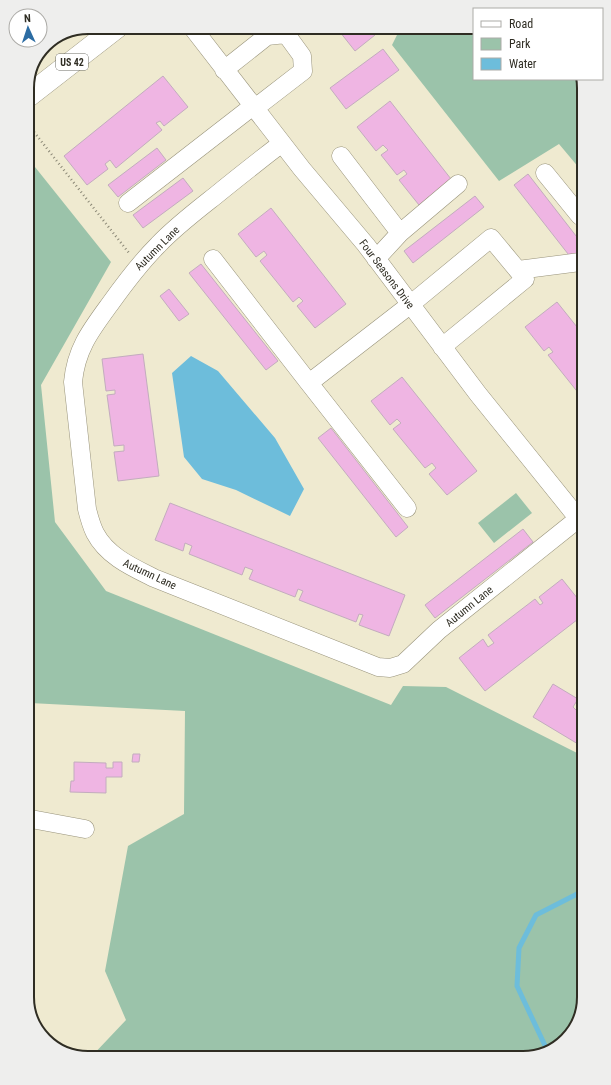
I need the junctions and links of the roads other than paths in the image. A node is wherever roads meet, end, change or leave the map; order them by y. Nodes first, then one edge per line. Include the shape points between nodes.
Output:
1 (108, 34) edge
2 (197, 34) edge
3 (224, 70) junction
4 (34, 92) edge
5 (254, 107) junction
6 (282, 142) junction
7 (341, 156) dead end
8 (545, 172) dead end
9 (458, 184) dead end
10 (128, 203) dead end
11 (577, 212) edge
12 (400, 233) junction
13 (214, 259) dead end
14 (376, 259) junction
15 (577, 262) edge
16 (518, 270) junction
17 (411, 304) junction
18 (442, 347) junction
19 (309, 383) junction
20 (407, 508) dead end
21 (577, 517) edge
22 (577, 523) edge
23 (34, 820) edge
24 (85, 830) dead end

1 - 4 main road, US 42
2 - 3 street, Four Seasons Drive
3 - 5 street, Four Seasons Drive
3 - 5 street via 267,36 286,34 302,56 303,70
5 - 6 street, Four Seasons Drive
5 - 10 street
6 - 14 street, Four Seasons Drive
6 - 22 street, Autumn Lane via 158,244 132,272 82,346 73,382 87,509 95,533 102,543 131,567 154,578 378,667 390,668 403,664 439,630
7 - 12 street
8 - 11 street
9 - 12 street
12 - 14 street
13 - 19 street
14 - 17 street, Four Seasons Drive
15 - 16 street
16 - 17 street via 491,238
16 - 18 street via 525,279
17 - 18 street, Four Seasons Drive
17 - 19 street
18 - 21 street, Four Seasons Drive
19 - 20 street
23 - 24 street

